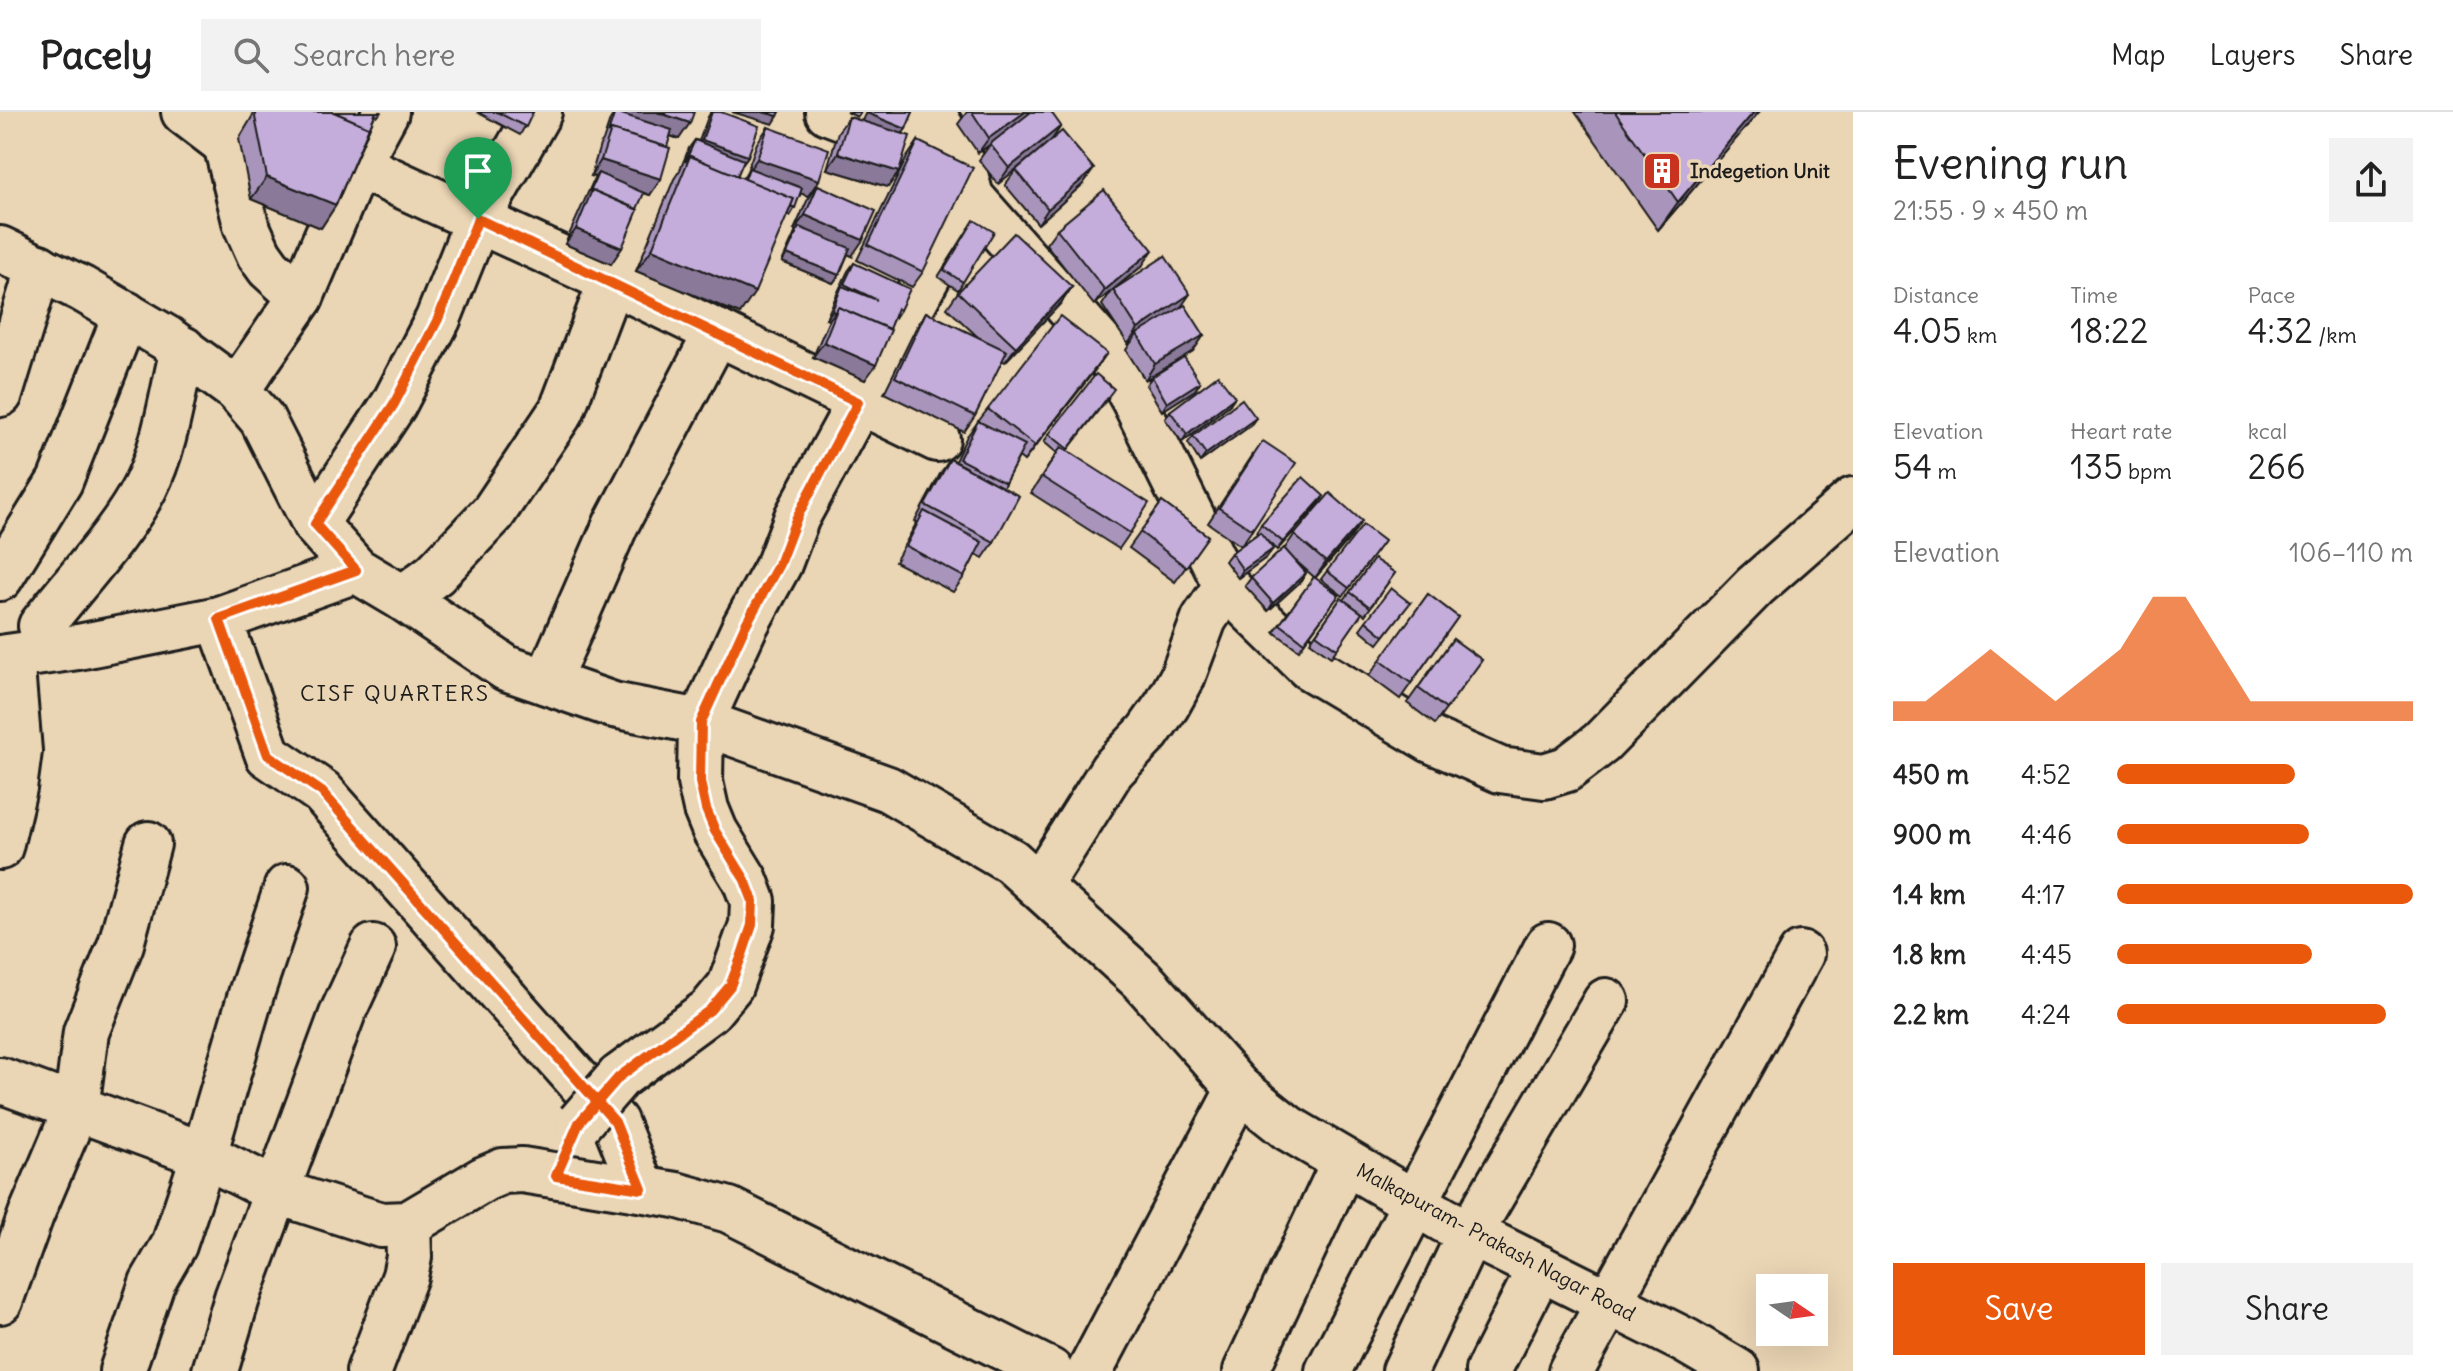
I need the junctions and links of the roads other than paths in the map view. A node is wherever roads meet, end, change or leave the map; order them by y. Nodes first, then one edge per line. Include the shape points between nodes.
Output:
1 (184, 112) edge
2 (386, 112) edge
3 (539, 112) edge
4 (695, 112) edge
5 (828, 112) edge
6 (932, 112) edge
7 (231, 128) edge
8 (357, 165) junction
9 (966, 180) junction
10 (478, 219) junction
11 (19, 258) edge
12 (611, 281) junction
13 (301, 297) junction
14 (126, 314) junction
15 (717, 332) junction
16 (183, 349) junction
17 (237, 390) junction
18 (0, 394) edge
19 (858, 402) junction
20 (937, 439) dead end
21 (1853, 500) edge
22 (315, 524) junction
23 (356, 570) junction
24 (0, 578) edge
25 (1226, 586) junction
26 (403, 598) junction
27 (0, 600) edge
28 (219, 619) junction
29 (41, 626) junction
30 (78, 647) junction
31 (6, 657) edge
32 (547, 682) junction
33 (701, 722) junction
34 (148, 844) dead end
35 (0, 847) edge
36 (1039, 886) junction
37 (287, 887) dead end
38 (1548, 945) dead end
39 (373, 947) dead end
40 (1801, 954) dead end
41 (1606, 1001) dead end
42 (0, 1080) edge
43 (1239, 1089) junction
44 (76, 1109) junction
45 (204, 1155) junction
46 (1344, 1162) junction
47 (556, 1176) junction
48 (278, 1192) junction
49 (659, 1192) junction
50 (1415, 1202) junction
51 (408, 1224) junction
52 (1470, 1233) junction
53 (1540, 1268) junction
54 (0, 1301) edge
55 (1608, 1302) junction
56 (1731, 1370) edge
57 (122, 1371) edge
58 (215, 1371) edge
59 (369, 1371) edge
60 (1050, 1371) edge
61 (1090, 1371) edge
62 (1246, 1371) edge
63 (1328, 1371) edge
64 (1405, 1371) edge
65 (1488, 1371) edge
66 (1571, 1371) edge

1 - 7 street
2 - 8 street
3 - 10 street
4 - 12 street
5 - 9 street
6 - 9 street
7 - 13 street via 246,225 269,268
8 - 10 street
8 - 13 street
9 - 19 street
9 - 25 street via 1105,349
10 - 12 street
10 - 22 street via 438,319 394,404
11 - 14 street, Malkapuram- Prakash Nagar Road
11 - 18 street
12 - 15 street
12 - 26 street via 562,410 528,463 493,513 435,574
13 - 17 street
14 - 16 street, Malkapuram- Prakash Nagar Road
14 - 24 street via 60,481
15 - 19 street
15 - 32 street via 616,524
16 - 17 street, Malkapuram- Prakash Nagar Road
16 - 29 street via 145,488
17 - 22 street, Malkapuram- Prakash Nagar Road via 262,419
19 - 20 street
19 - 33 street via 797,517
21 - 25 street via 1755,586 1601,743 1567,769 1544,776 1500,770 1431,740 1309,667
22 - 23 street, Malkapuram- Prakash Nagar Road
23 - 26 street, Malkapuram- Prakash Nagar Road
23 - 28 street
25 - 36 street via 1204,619 1167,705 1112,770
26 - 32 street, Malkapuram- Prakash Nagar Road via 506,668
27 - 29 street
28 - 30 street
28 - 49 street via 268,755 322,792 615,1122
29 - 30 street
30 - 31 street
31 - 35 street via 19,751
32 - 33 street, Malkapuram- Prakash Nagar Road via 613,705
33 - 36 street, Malkapuram- Prakash Nagar Road via 888,789 1011,861
33 - 47 street, bridge via 700,782 706,809 745,880 753,901 752,925 730,986 710,1010 619,1077 579,1123
34 - 44 street via 121,944 86,1032
36 - 43 street, Malkapuram- Prakash Nagar Road via 1144,982
37 - 45 street
38 - 50 street
39 - 48 street via 343,1012
40 - 55 street
41 - 52 street
42 - 44 street
43 - 46 street, Malkapuram- Prakash Nagar Road via 1288,1128
43 - 61 street
44 - 45 street
44 - 54 street
45 - 48 street
45 - 57 street
46 - 50 street, Malkapuram- Prakash Nagar Road
46 - 62 street
47 - 49 street
47 - 51 street via 503,1171
48 - 51 street via 381,1225
48 - 58 street
49 - 60 street via 729,1210
50 - 52 street, Malkapuram- Prakash Nagar Road
50 - 63 street
51 - 59 street via 405,1276
52 - 53 street, Malkapuram- Prakash Nagar Road
52 - 64 street
53 - 55 street, Malkapuram- Prakash Nagar Road
53 - 65 street
55 - 56 street, Malkapuram- Prakash Nagar Road
55 - 66 street

